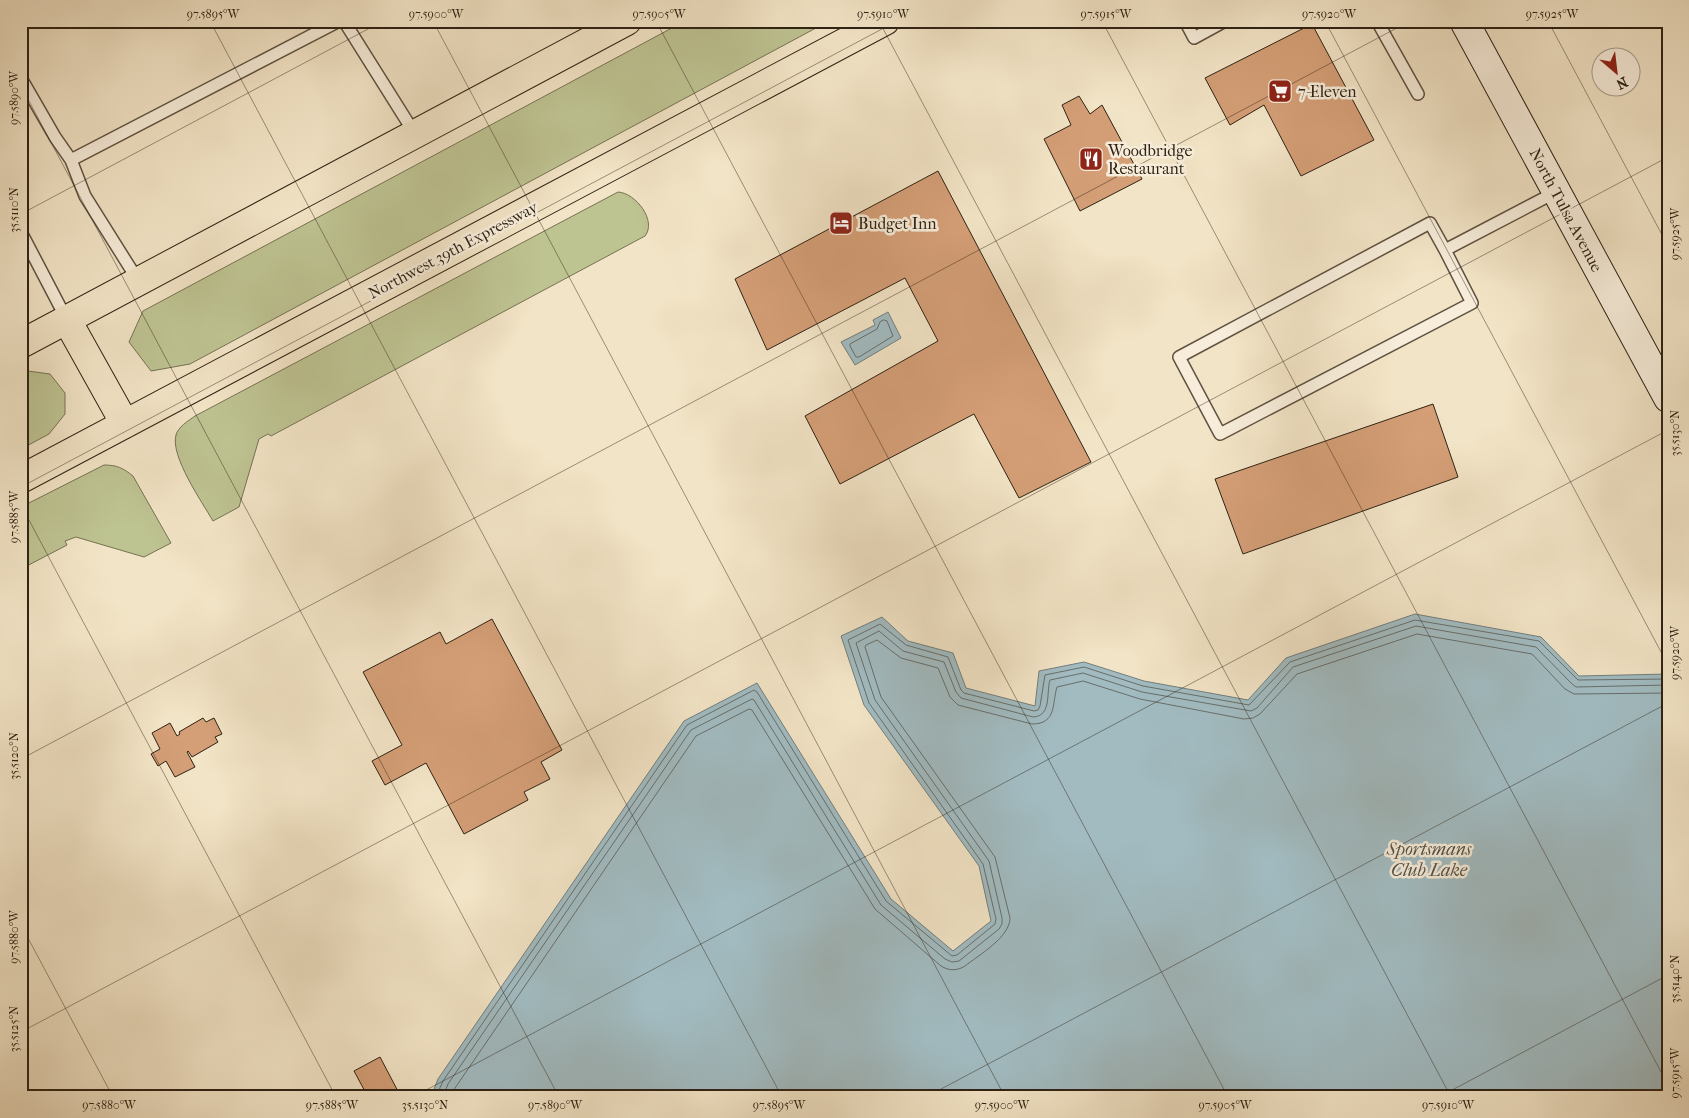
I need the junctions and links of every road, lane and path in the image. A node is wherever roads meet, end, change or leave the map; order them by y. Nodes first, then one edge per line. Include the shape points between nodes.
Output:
1 (339, 21) edge
2 (344, 21) edge
3 (627, 21) edge
4 (885, 21) edge
5 (1185, 21) edge
6 (1225, 21) edge
7 (1377, 21) edge
8 (1464, 21) edge
9 (21, 78) edge
10 (1418, 94) dead end
11 (415, 134) junction
12 (71, 160) junction
13 (1556, 192) junction
14 (21, 232) edge
15 (1445, 250) junction
16 (139, 282) junction
17 (68, 320) junction
18 (21, 344) edge
19 (1668, 398) edge
20 (124, 424) junction
21 (21, 479) edge

1 - 12 lane
2 - 11 lane
3 - 11 highway
4 - 20 highway, Northwest 39th Expressway
5 - 6 lane via 1194,38
7 - 10 lane
8 - 13 street, North Tulsa Avenue
9 - 12 lane
11 - 16 highway
12 - 16 lane via 85,196
13 - 15 lane
13 - 19 street, North Tulsa Avenue
14 - 17 lane
15 - 15 lane via 1472,303 1220,434 1179,357 1430,223
16 - 17 highway
17 - 18 highway
17 - 20 highway
20 - 21 highway, Northwest 39th Expressway

